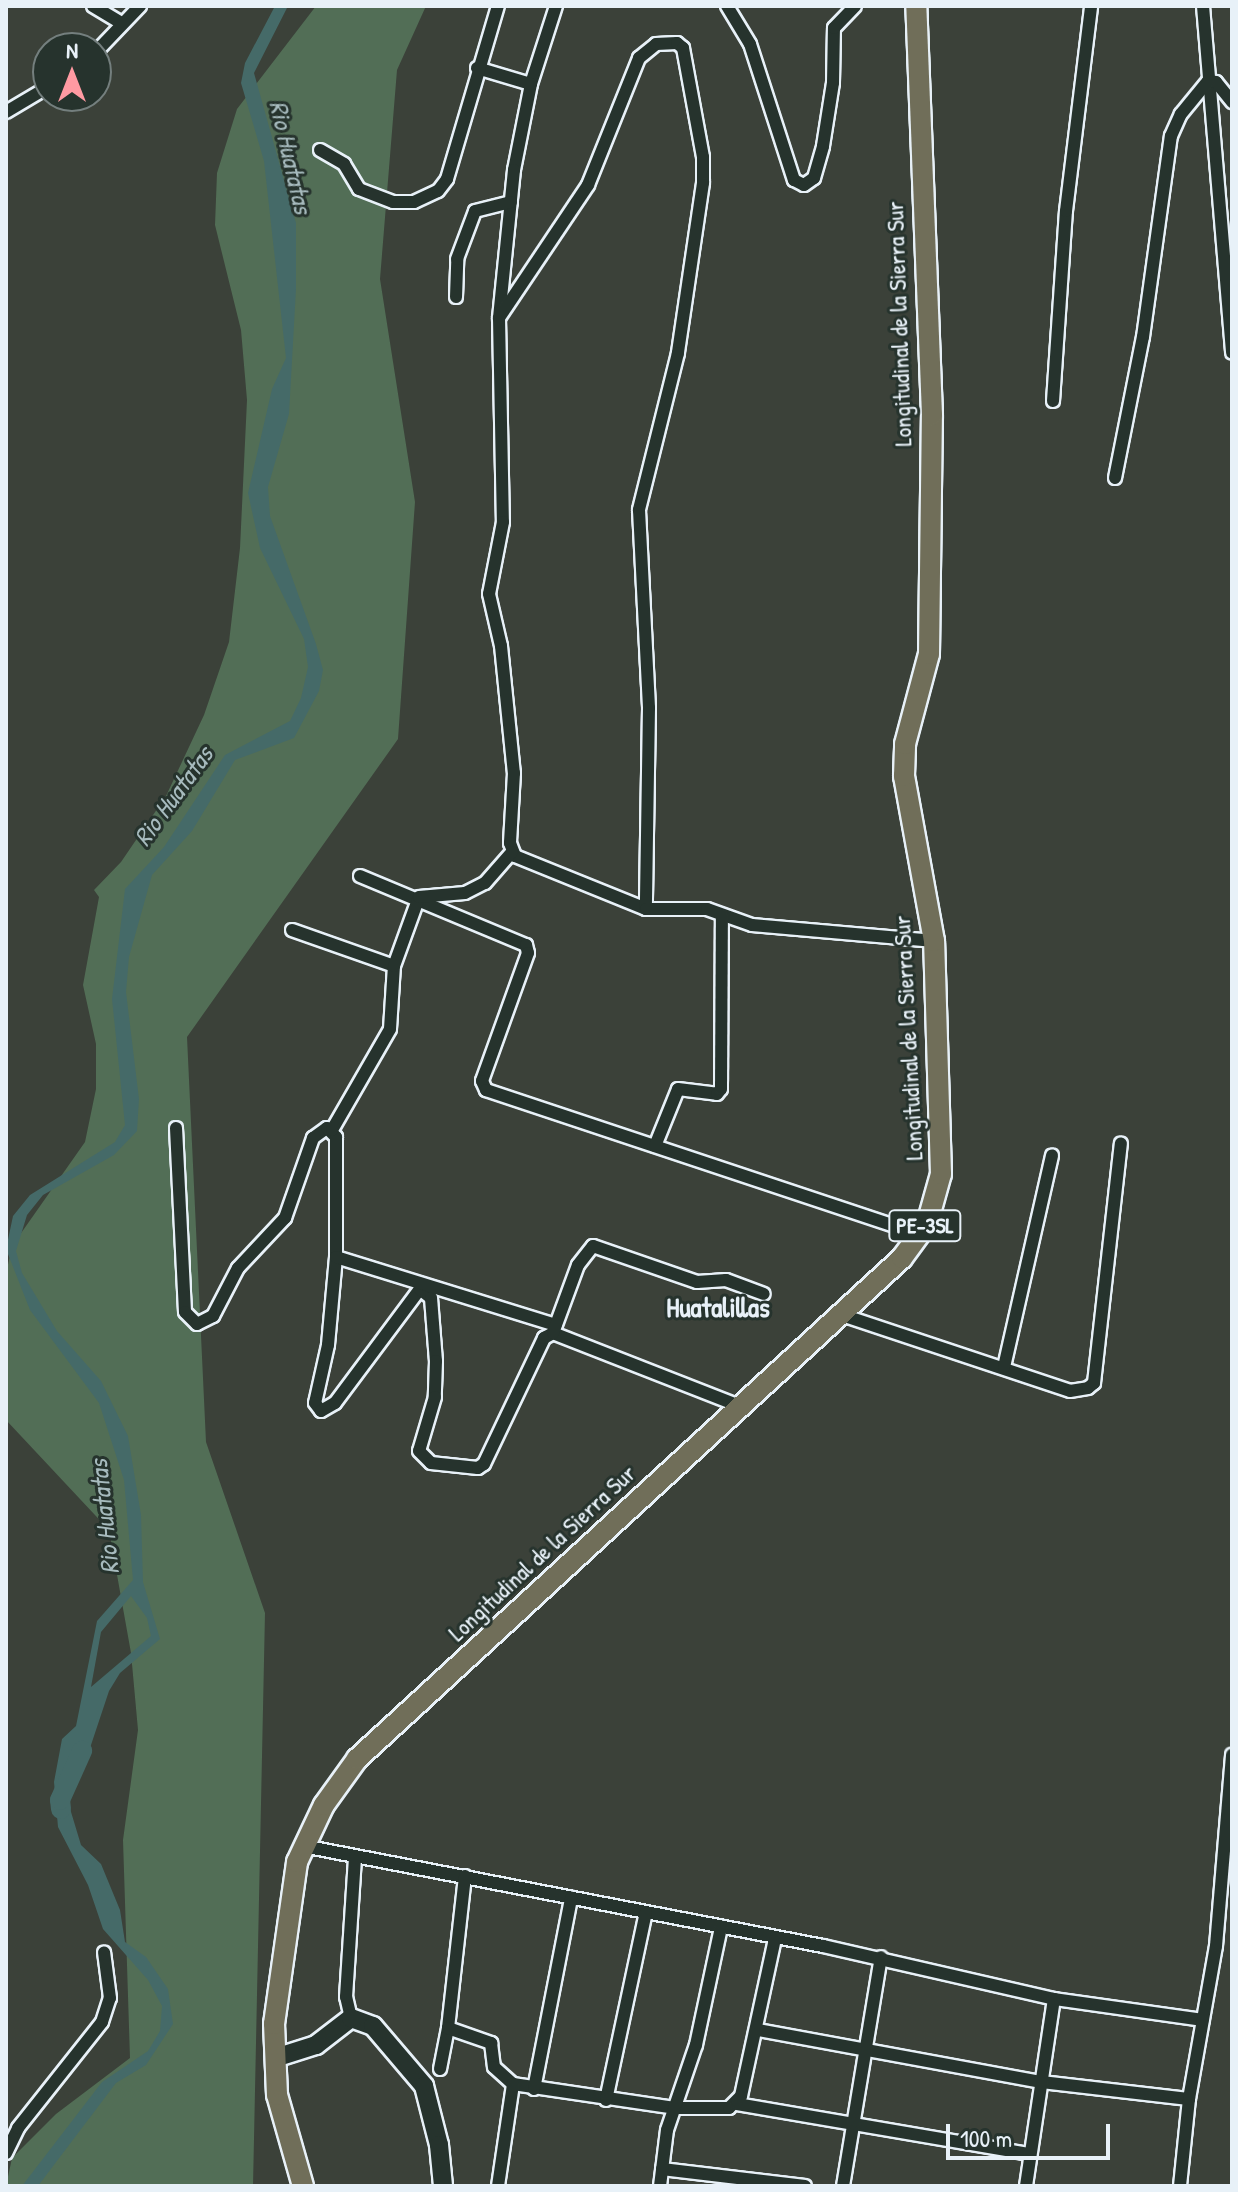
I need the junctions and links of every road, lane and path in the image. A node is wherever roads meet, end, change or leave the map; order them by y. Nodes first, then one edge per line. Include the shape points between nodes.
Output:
1 (93, 6) edge
2 (140, 6) edge
3 (498, 6) edge
4 (556, 6) edge
5 (727, 6) edge
6 (855, 6) edge
7 (916, 6) edge
8 (1091, 6) edge
9 (1203, 6) edge
10 (121, 23) junction
11 (112, 33) edge
12 (477, 68) junction
13 (1208, 81) junction
14 (531, 84) junction
15 (32, 97) edge
16 (1232, 102) edge
17 (6, 112) edge
18 (320, 150) dead end
19 (511, 202) junction
20 (456, 297) dead end
21 (499, 318) junction
22 (1232, 353) edge
23 (1053, 401) dead end
24 (1115, 478) dead end
25 (512, 852) junction
26 (360, 876) dead end
27 (419, 897) junction
28 (646, 909) junction
29 (722, 915) junction
30 (292, 930) dead end
31 (934, 941) junction
32 (394, 966) junction
33 (176, 1128) dead end
34 (332, 1130) junction
35 (1121, 1144) dead end
36 (655, 1146) junction
37 (1052, 1155) dead end
38 (920, 1234) junction
39 (336, 1257) junction
40 (764, 1294) dead end
41 (839, 1314) junction
42 (554, 1329) junction
43 (1004, 1367) junction
44 (737, 1405) junction
45 (1232, 1755) edge
46 (303, 1846) junction
47 (355, 1856) junction
48 (465, 1876) junction
49 (571, 1898) junction
50 (646, 1912) junction
51 (721, 1927) junction
52 (775, 1939) junction
53 (1216, 1946) junction
54 (1232, 1949) edge
55 (104, 1952) dead end
56 (881, 1957) junction
57 (1054, 1999) junction
58 (351, 2018) junction
59 (1203, 2020) junction
60 (448, 2028) junction
61 (758, 2030) junction
62 (865, 2047) junction
63 (275, 2058) junction
64 (440, 2069) dead end
65 (1041, 2082) junction
66 (513, 2084) junction
67 (534, 2089) junction
68 (1189, 2099) junction
69 (606, 2100) junction
70 (737, 2104) junction
71 (676, 2108) junction
72 (853, 2123) junction
73 (6, 2153) edge
74 (1030, 2154) junction
75 (662, 2169) junction
76 (303, 2186) edge
77 (443, 2186) edge
78 (498, 2186) edge
79 (660, 2186) edge
80 (805, 2186) edge
81 (843, 2186) edge
82 (1026, 2186) edge
83 (1180, 2186) edge

1 - 10 street
2 - 10 street
3 - 12 street
4 - 14 street
5 - 6 street via 750,44 794,180 804,185 814,178 823,146 833,83 834,28
7 - 31 main road, Longitudinal de la Sierra Sur / PE-3SL via 932,415 929,654 905,744 904,776
8 - 23 street via 1066,211
9 - 13 street
10 - 11 street
12 - 14 street
12 - 18 street via 447,179 429,197 393,202 359,189 344,164
13 - 16 street via 1216,82
13 - 22 street
13 - 24 street via 1171,136 1145,326
14 - 19 street
15 - 17 street
19 - 20 street via 475,211 457,259
19 - 21 street
21 - 25 street via 503,522 489,594 501,646 514,773
21 - 28 street via 588,185 639,58 656,44 677,43 683,48 703,183 678,353 639,510 649,708
25 - 27 street via 485,883 465,893
25 - 28 street
26 - 27 street
27 - 32 street
27 - 36 street via 526,945 528,953 482,1086
28 - 29 street via 707,909
29 - 31 street via 752,925
29 - 36 street via 721,1089 717,1094 678,1089
30 - 32 street
31 - 38 main road, Longitudinal de la Sierra Sur / PE-3SL via 941,1174
32 - 34 street via 390,1029
33 - 34 street via 185,1312 197,1324 213,1316 238,1268 285,1218 306,1152 320,1131
34 - 39 street via 339,1156
35 - 43 street via 1094,1383 1070,1391
36 - 38 street
37 - 43 street
38 - 41 main road, Longitudinal de la Sierra Sur / PE-3SL via 902,1258
39 - 42 street
39 - 42 street via 316,1407 321,1411 335,1403 420,1289 431,1298 436,1361 435,1397 419,1451 431,1463 478,1468 484,1464 544,1338
40 - 42 street via 726,1280 697,1282 593,1246 578,1265
41 - 43 street
41 - 44 main road, Longitudinal de la Sierra Sur / PE-3SL
42 - 44 street
44 - 46 main road, Longitudinal de la Sierra Sur / PE-3SL via 357,1759
45 - 53 street
46 - 47 street
46 - 63 main road, Longitudinal de la Sierra Sur / PE-3SL via 274,2024
47 - 48 street
47 - 58 street via 346,1997
48 - 49 street
48 - 60 street
49 - 50 street
49 - 67 street
50 - 51 street
50 - 69 street
51 - 52 street
51 - 71 street via 696,2045
52 - 56 street
52 - 61 street
53 - 54 street
53 - 59 street
55 - 73 street via 110,1985 102,2022 18,2128
56 - 57 street
56 - 62 street
57 - 59 street
57 - 65 street
58 - 63 main road via 316,2045
58 - 77 main road via 373,2026 424,2086
59 - 68 street
60 - 64 street
60 - 66 street via 491,2043 494,2067
61 - 62 street
61 - 70 street
62 - 65 street
62 - 72 street
63 - 76 main road, Longitudinal de la Sierra Sur / PE-3SL via 277,2095
65 - 68 street
65 - 74 street
66 - 67 street
66 - 78 street
67 - 69 street
68 - 83 street
69 - 71 street
70 - 71 street
70 - 72 street
71 - 75 street
72 - 74 street
72 - 81 street
74 - 82 street
75 - 79 street
75 - 80 street

